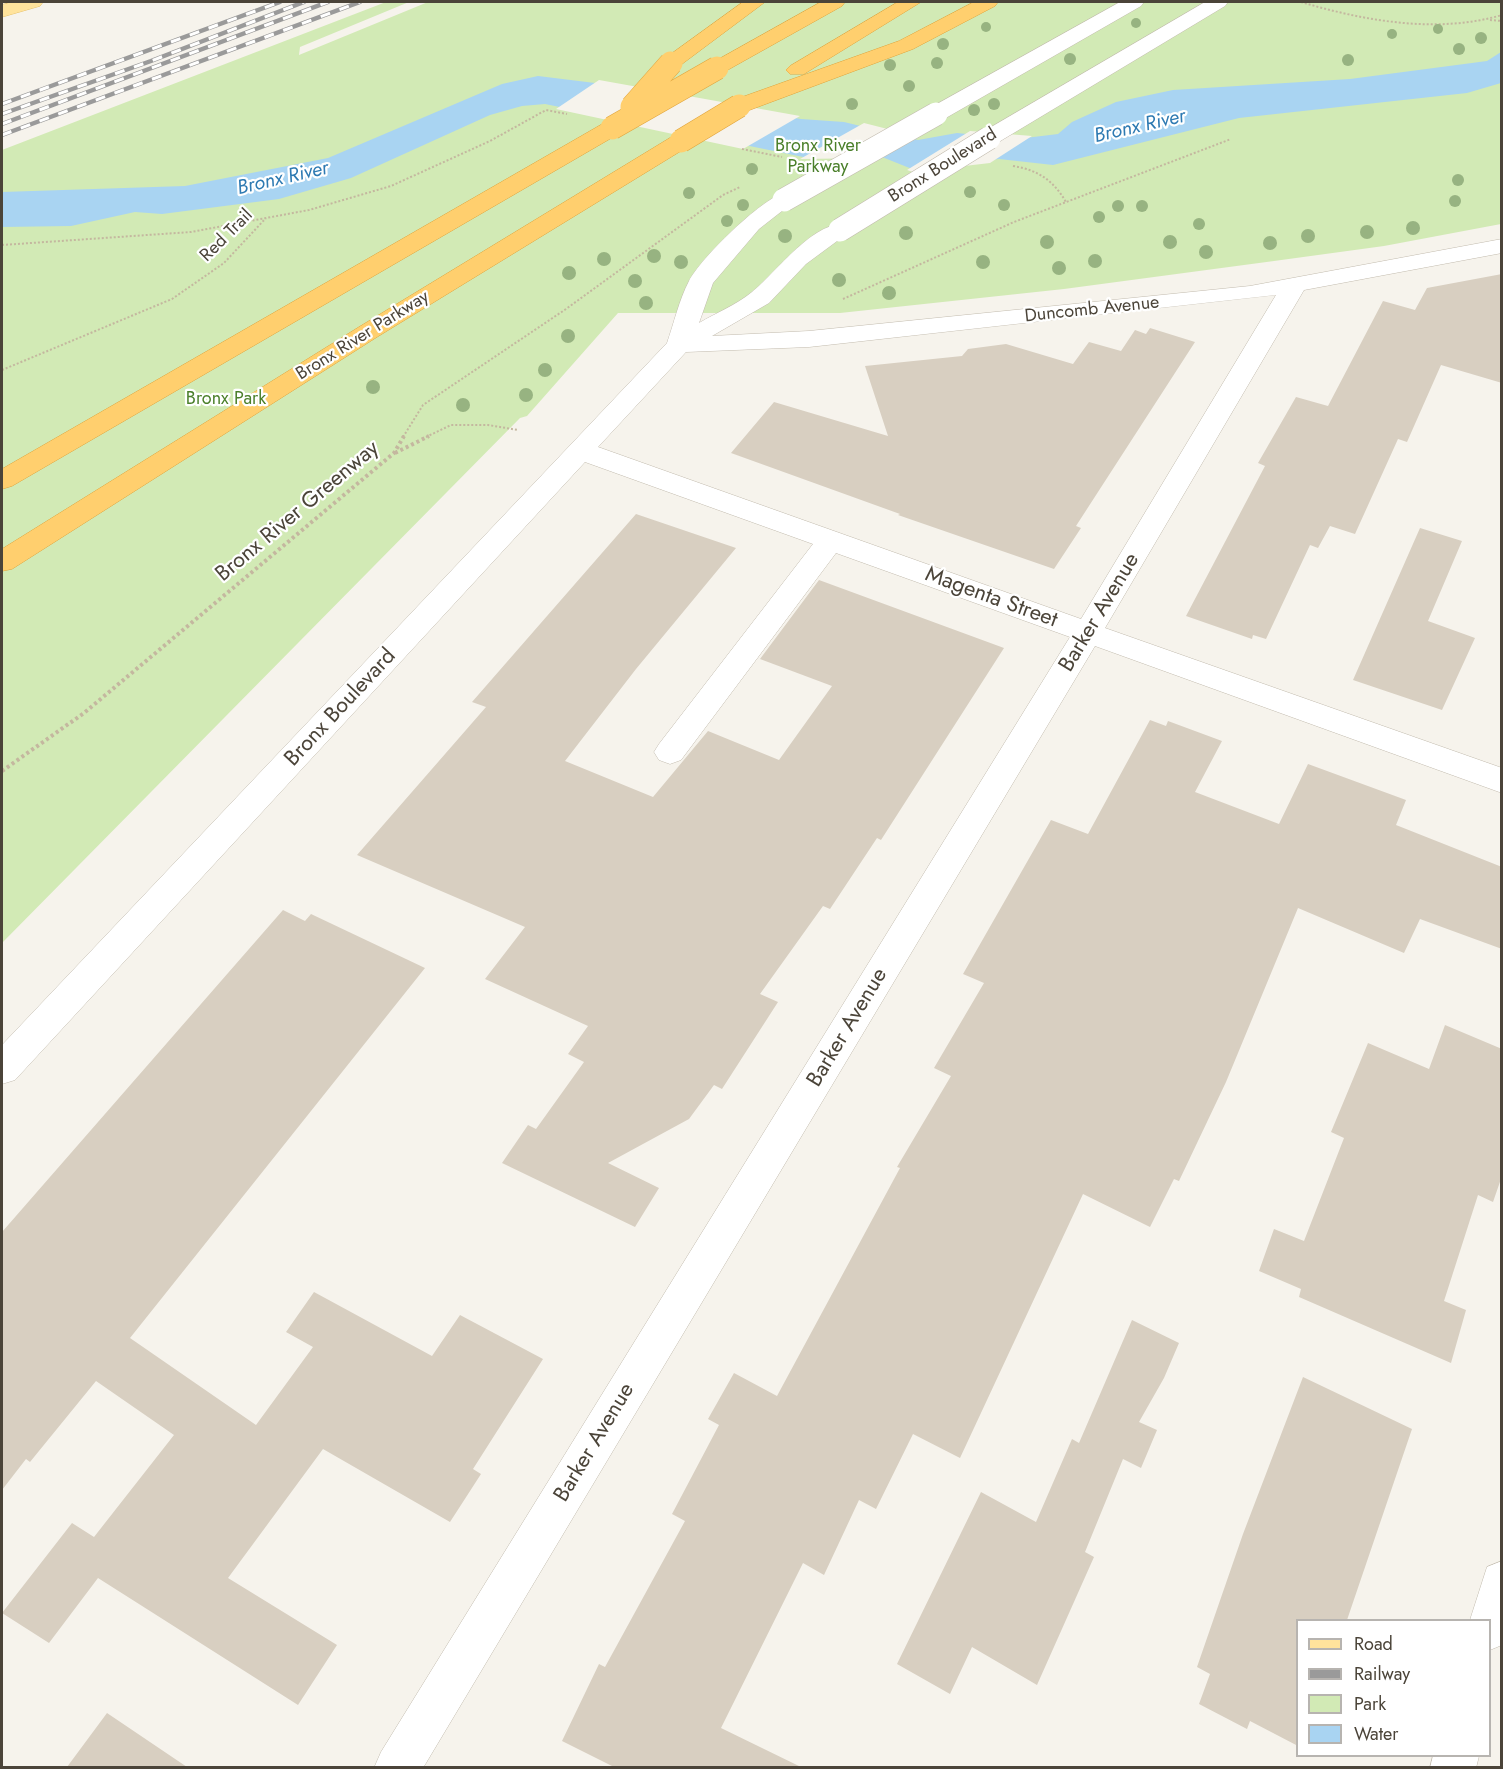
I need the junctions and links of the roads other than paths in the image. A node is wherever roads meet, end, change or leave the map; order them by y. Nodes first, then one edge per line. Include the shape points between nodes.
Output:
1 (33, 2) edge
2 (755, 2) edge
3 (835, 2) edge
4 (911, 2) edge
5 (988, 2) edge
6 (1134, 2) edge
7 (1218, 2) edge
8 (2, 11) edge
9 (1002, 76) junction
10 (1053, 98) junction
11 (739, 106) junction
12 (612, 128) junction
13 (1502, 246) edge
14 (1294, 286) junction
15 (679, 345) junction
16 (582, 451) junction
17 (2, 480) edge
18 (831, 540) junction
19 (2, 562) edge
20 (1088, 633) junction
21 (670, 752) dead end
22 (1502, 781) edge
23 (2, 1070) edge
24 (1502, 1582) edge
25 (1491, 1624) edge
26 (397, 1767) edge

1 - 8 main road
2 - 12 highway, bridge via 671,63
3 - 12 highway, bridge
4 - 11 highway, Bronx River Parkway
5 - 11 highway via 906,45
6 - 9 street, Bronx Boulevard
7 - 10 street, Bronx Boulevard
9 - 10 street
9 - 15 street, Bronx Boulevard, bridge via 784,200 738,236 701,281
10 - 15 street, Bronx Boulevard, bridge via 840,230 798,259 760,298
11 - 19 highway, Bronx River Parkway, bridge via 368,332
12 - 17 highway
13 - 14 street, Duncomb Avenue
14 - 15 street, Duncomb Avenue via 809,339
14 - 20 street, Barker Avenue
15 - 16 street, Bronx Boulevard
16 - 18 street, Magenta Street
16 - 23 street, Bronx Boulevard
18 - 20 street, Magenta Street
18 - 21 street
20 - 22 street, Magenta Street
20 - 26 street, Barker Avenue
24 - 25 street

